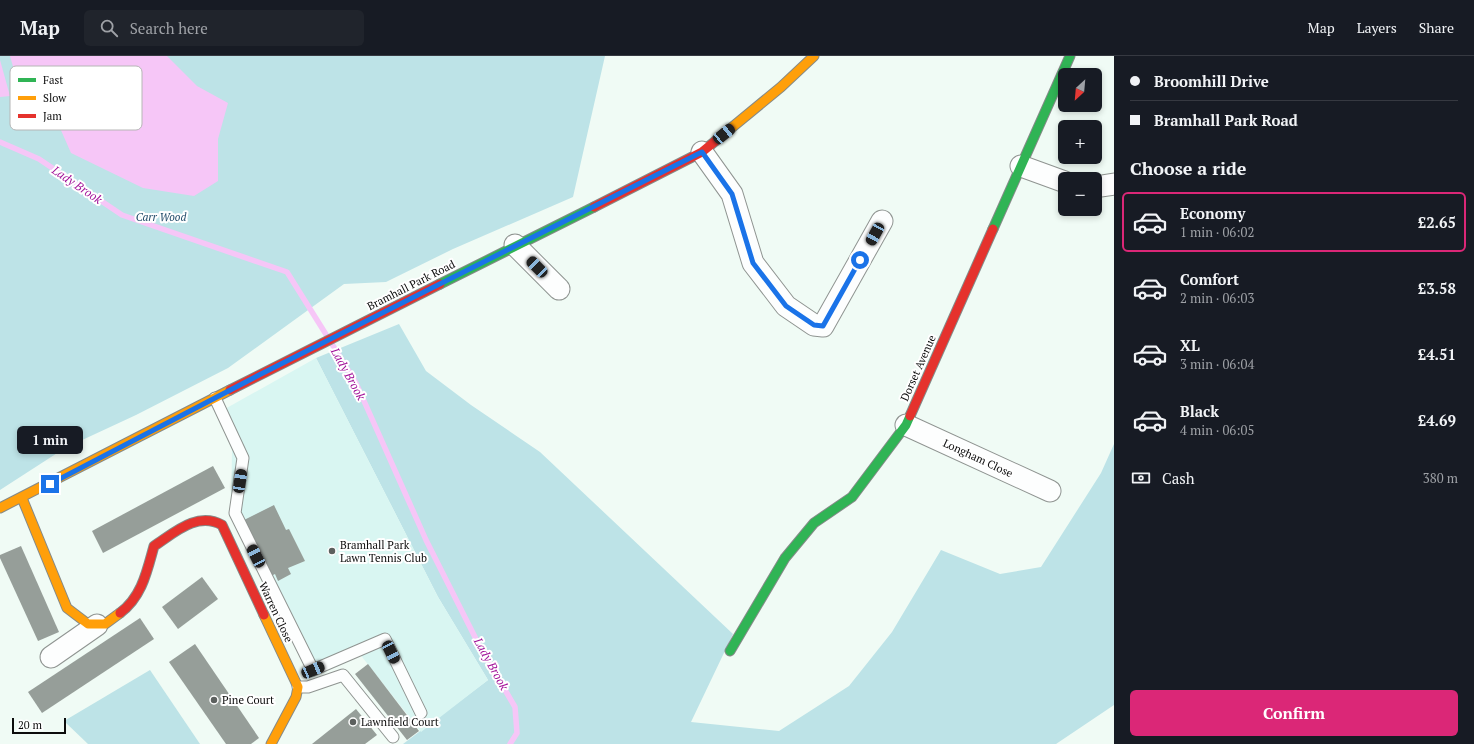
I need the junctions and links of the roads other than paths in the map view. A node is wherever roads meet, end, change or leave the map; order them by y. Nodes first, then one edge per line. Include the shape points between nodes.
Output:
1 (814, 56) edge
2 (1070, 56) edge
3 (702, 152) junction
4 (1021, 166) junction
5 (1058, 179) edge
6 (1114, 184) edge
7 (1102, 186) edge
8 (882, 221) dead end
9 (515, 245) junction
10 (559, 289) dead end
11 (215, 398) junction
12 (906, 425) junction
13 (1050, 491) dead end
14 (22, 498) junction
15 (0, 508) edge
16 (97, 625) junction
17 (730, 651) dead end
18 (51, 657) dead end
19 (298, 687) junction
20 (421, 713) dead end
21 (393, 737) dead end
22 (272, 744) edge

1 - 3 street, Bramhall Park Road via 781,87
2 - 4 street, Dorset Avenue
3 - 8 street via 732,194 753,263 786,306 814,325 823,326
3 - 9 street, Bramhall Park Road
4 - 5 street
4 - 12 street, Dorset Avenue
6 - 7 street
9 - 10 street
9 - 11 street, Bramhall Park Road
11 - 14 street, Bramhall Park Road
11 - 20 lane via 243,458 235,513 313,670 385,639
12 - 13 street, Longham Close
12 - 17 street, Dorset Avenue via 852,497 814,523 785,558
14 - 15 street, Bramhall Park Road
14 - 16 street via 67,608 82,621
16 - 18 street
16 - 19 street, Warren Close via 105,624 132,604 146,575 154,546 195,521 216,520 222,525
19 - 21 lane via 343,675
19 - 22 street via 296,698

